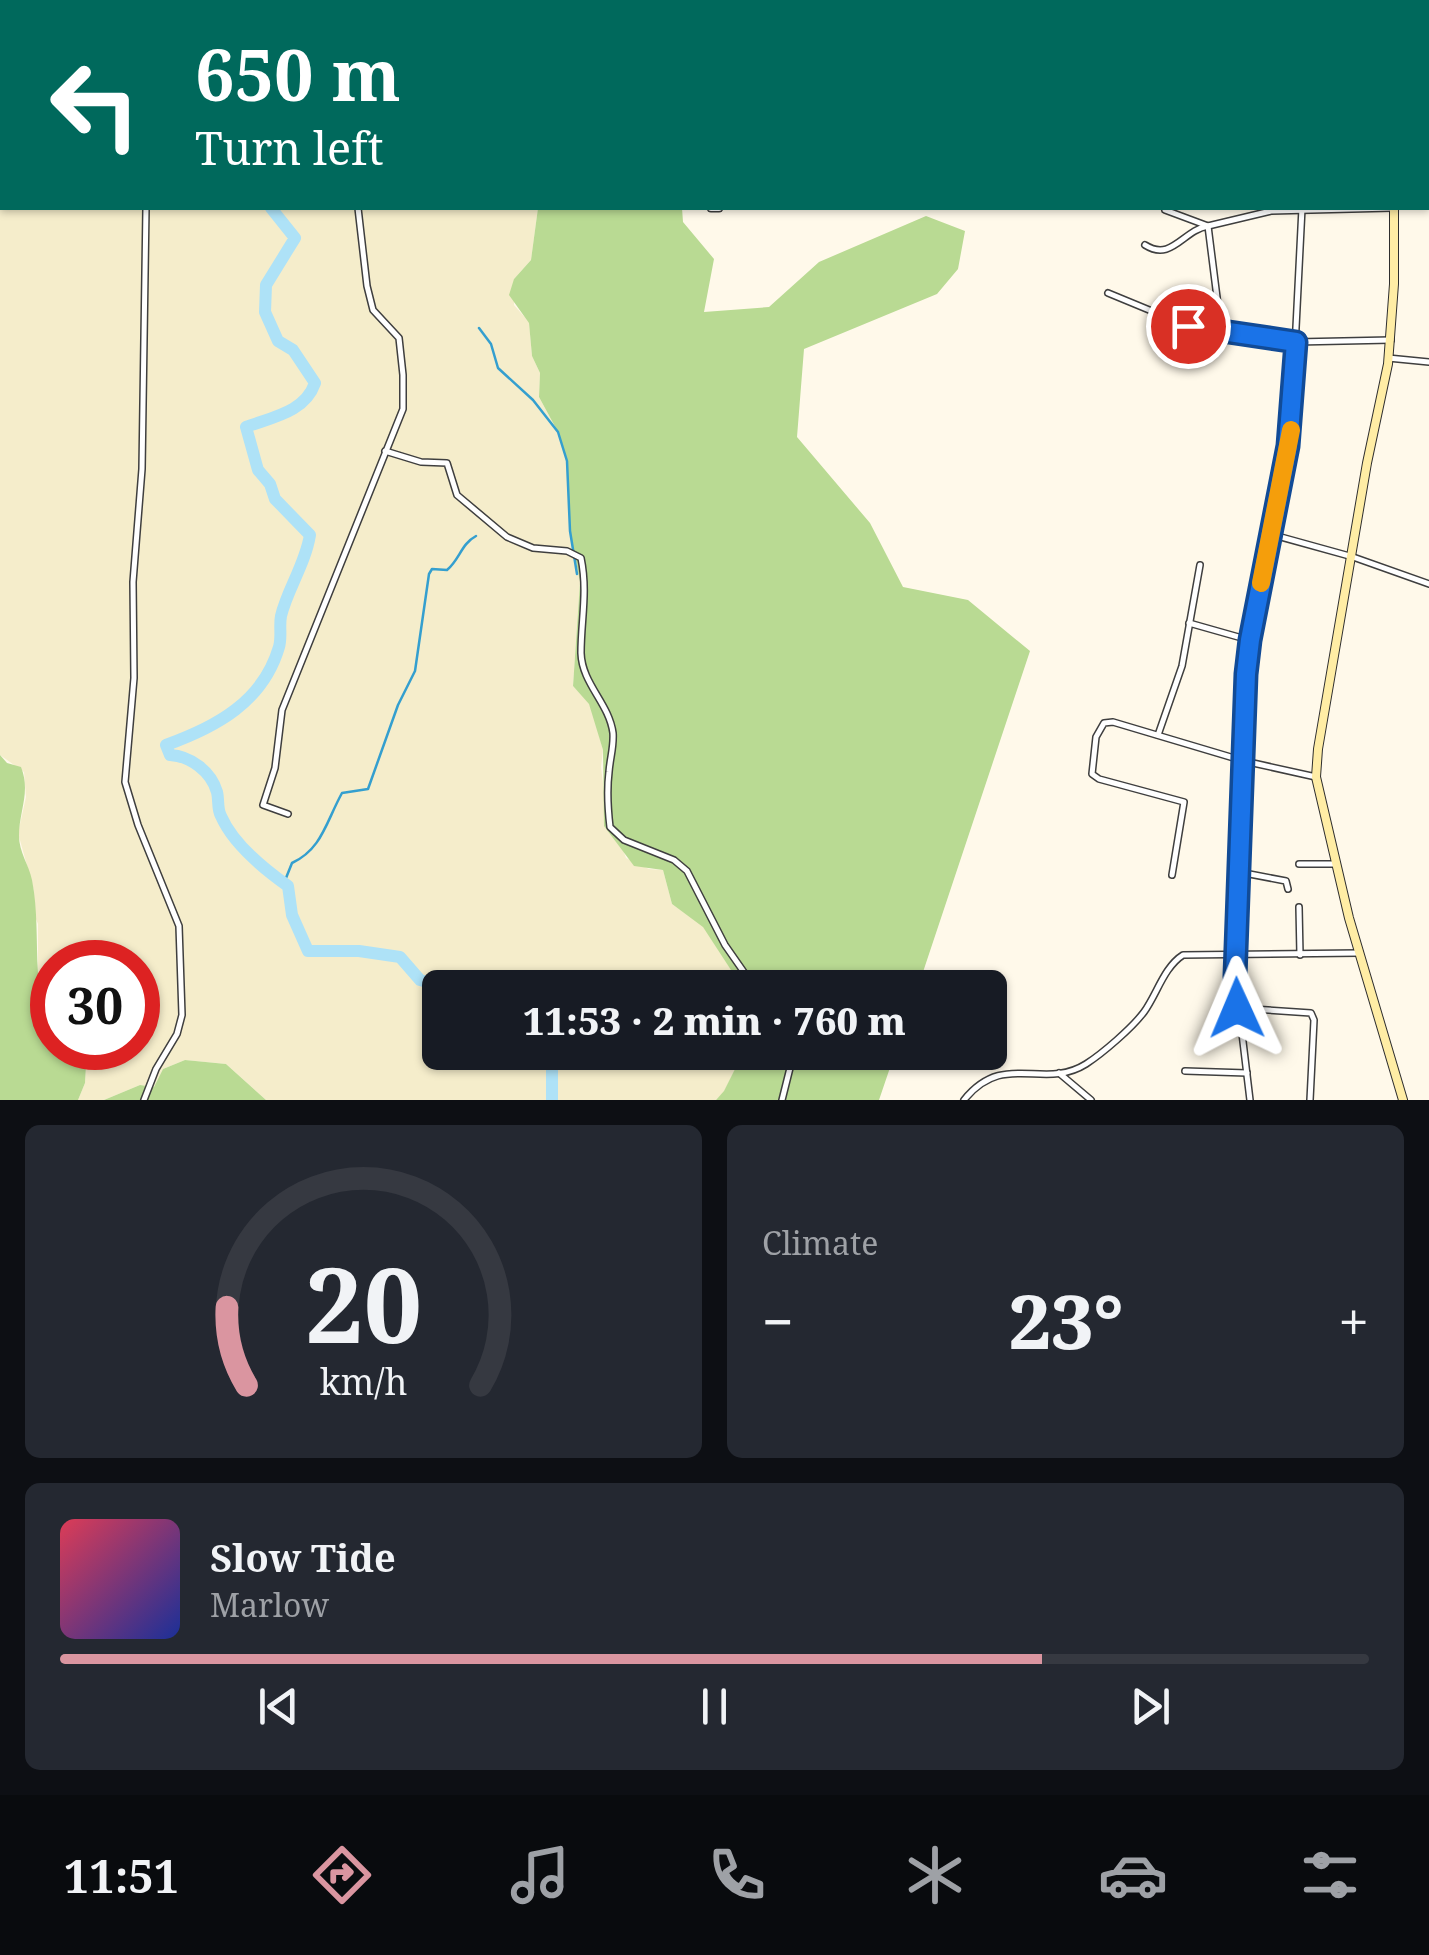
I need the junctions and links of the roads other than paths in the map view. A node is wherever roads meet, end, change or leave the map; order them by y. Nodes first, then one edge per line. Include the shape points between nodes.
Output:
1 (146, 210) edge
2 (358, 210) edge
3 (1165, 210) dead end
4 (1276, 210) edge
5 (1302, 210) edge
6 (1394, 210) edge
7 (1250, 211) edge
8 (1208, 226) junction
9 (1145, 245) dead end
10 (1108, 292) dead end
11 (1221, 331) junction
12 (1391, 340) junction
13 (1296, 342) junction
14 (1388, 358) junction
15 (1429, 362) edge
16 (385, 451) junction
17 (1270, 534) junction
18 (1353, 556) junction
19 (1200, 565) dead end
20 (1429, 584) edge
21 (1190, 623) junction
22 (1250, 640) junction
23 (1158, 734) junction
24 (1244, 761) junction
25 (1316, 777) junction
26 (288, 814) dead end
27 (1299, 864) dead end
28 (1337, 864) junction
29 (1240, 872) junction
30 (1172, 875) dead end
31 (1288, 890) dead end
32 (1300, 907) dead end
33 (1360, 953) junction
34 (1300, 955) junction
35 (1236, 957) junction
36 (742, 970) edge
37 (1237, 1008) junction
38 (790, 1070) edge
39 (1185, 1071) dead end
40 (1058, 1072) junction
41 (1247, 1074) junction
42 (144, 1100) edge
43 (782, 1100) edge
44 (964, 1100) edge
45 (1091, 1100) edge
46 (1250, 1100) edge
47 (1310, 1100) edge
48 (1402, 1100) edge

1 - 42 street via 142,470 126,782 180,926 182,1014
2 - 16 street via 370,300 399,338 404,375 402,410
3 - 8 street
4 - 7 street
5 - 13 street
6 - 12 main road
7 - 8 street
8 - 9 street via 1194,228 1163,251
8 - 11 street
10 - 11 street via 1188,326
11 - 13 street
12 - 13 street
12 - 14 main road
13 - 17 street via 1291,428
14 - 15 street
14 - 18 main road
16 - 26 street via 282,710 263,805
16 - 36 street via 447,464 457,495 507,537 581,558 587,591 581,655 613,732 610,827 687,871
17 - 18 street
17 - 22 street
18 - 20 street
18 - 25 main road
19 - 21 street
21 - 22 street
21 - 23 street
22 - 24 street
23 - 24 street
23 - 30 street via 1104,723 1090,768 1099,779 1184,802
24 - 25 street
24 - 29 street
25 - 28 main road
27 - 28 street
28 - 33 main road
29 - 31 street via 1286,881
29 - 35 street
32 - 34 street
33 - 34 street
33 - 48 main road
34 - 35 street
35 - 37 street
35 - 40 street via 1177,959 1138,1020 1084,1066
37 - 41 street
37 - 47 street via 1311,1013
38 - 43 street
39 - 41 street
40 - 44 street via 999,1074
40 - 45 street
41 - 46 street

